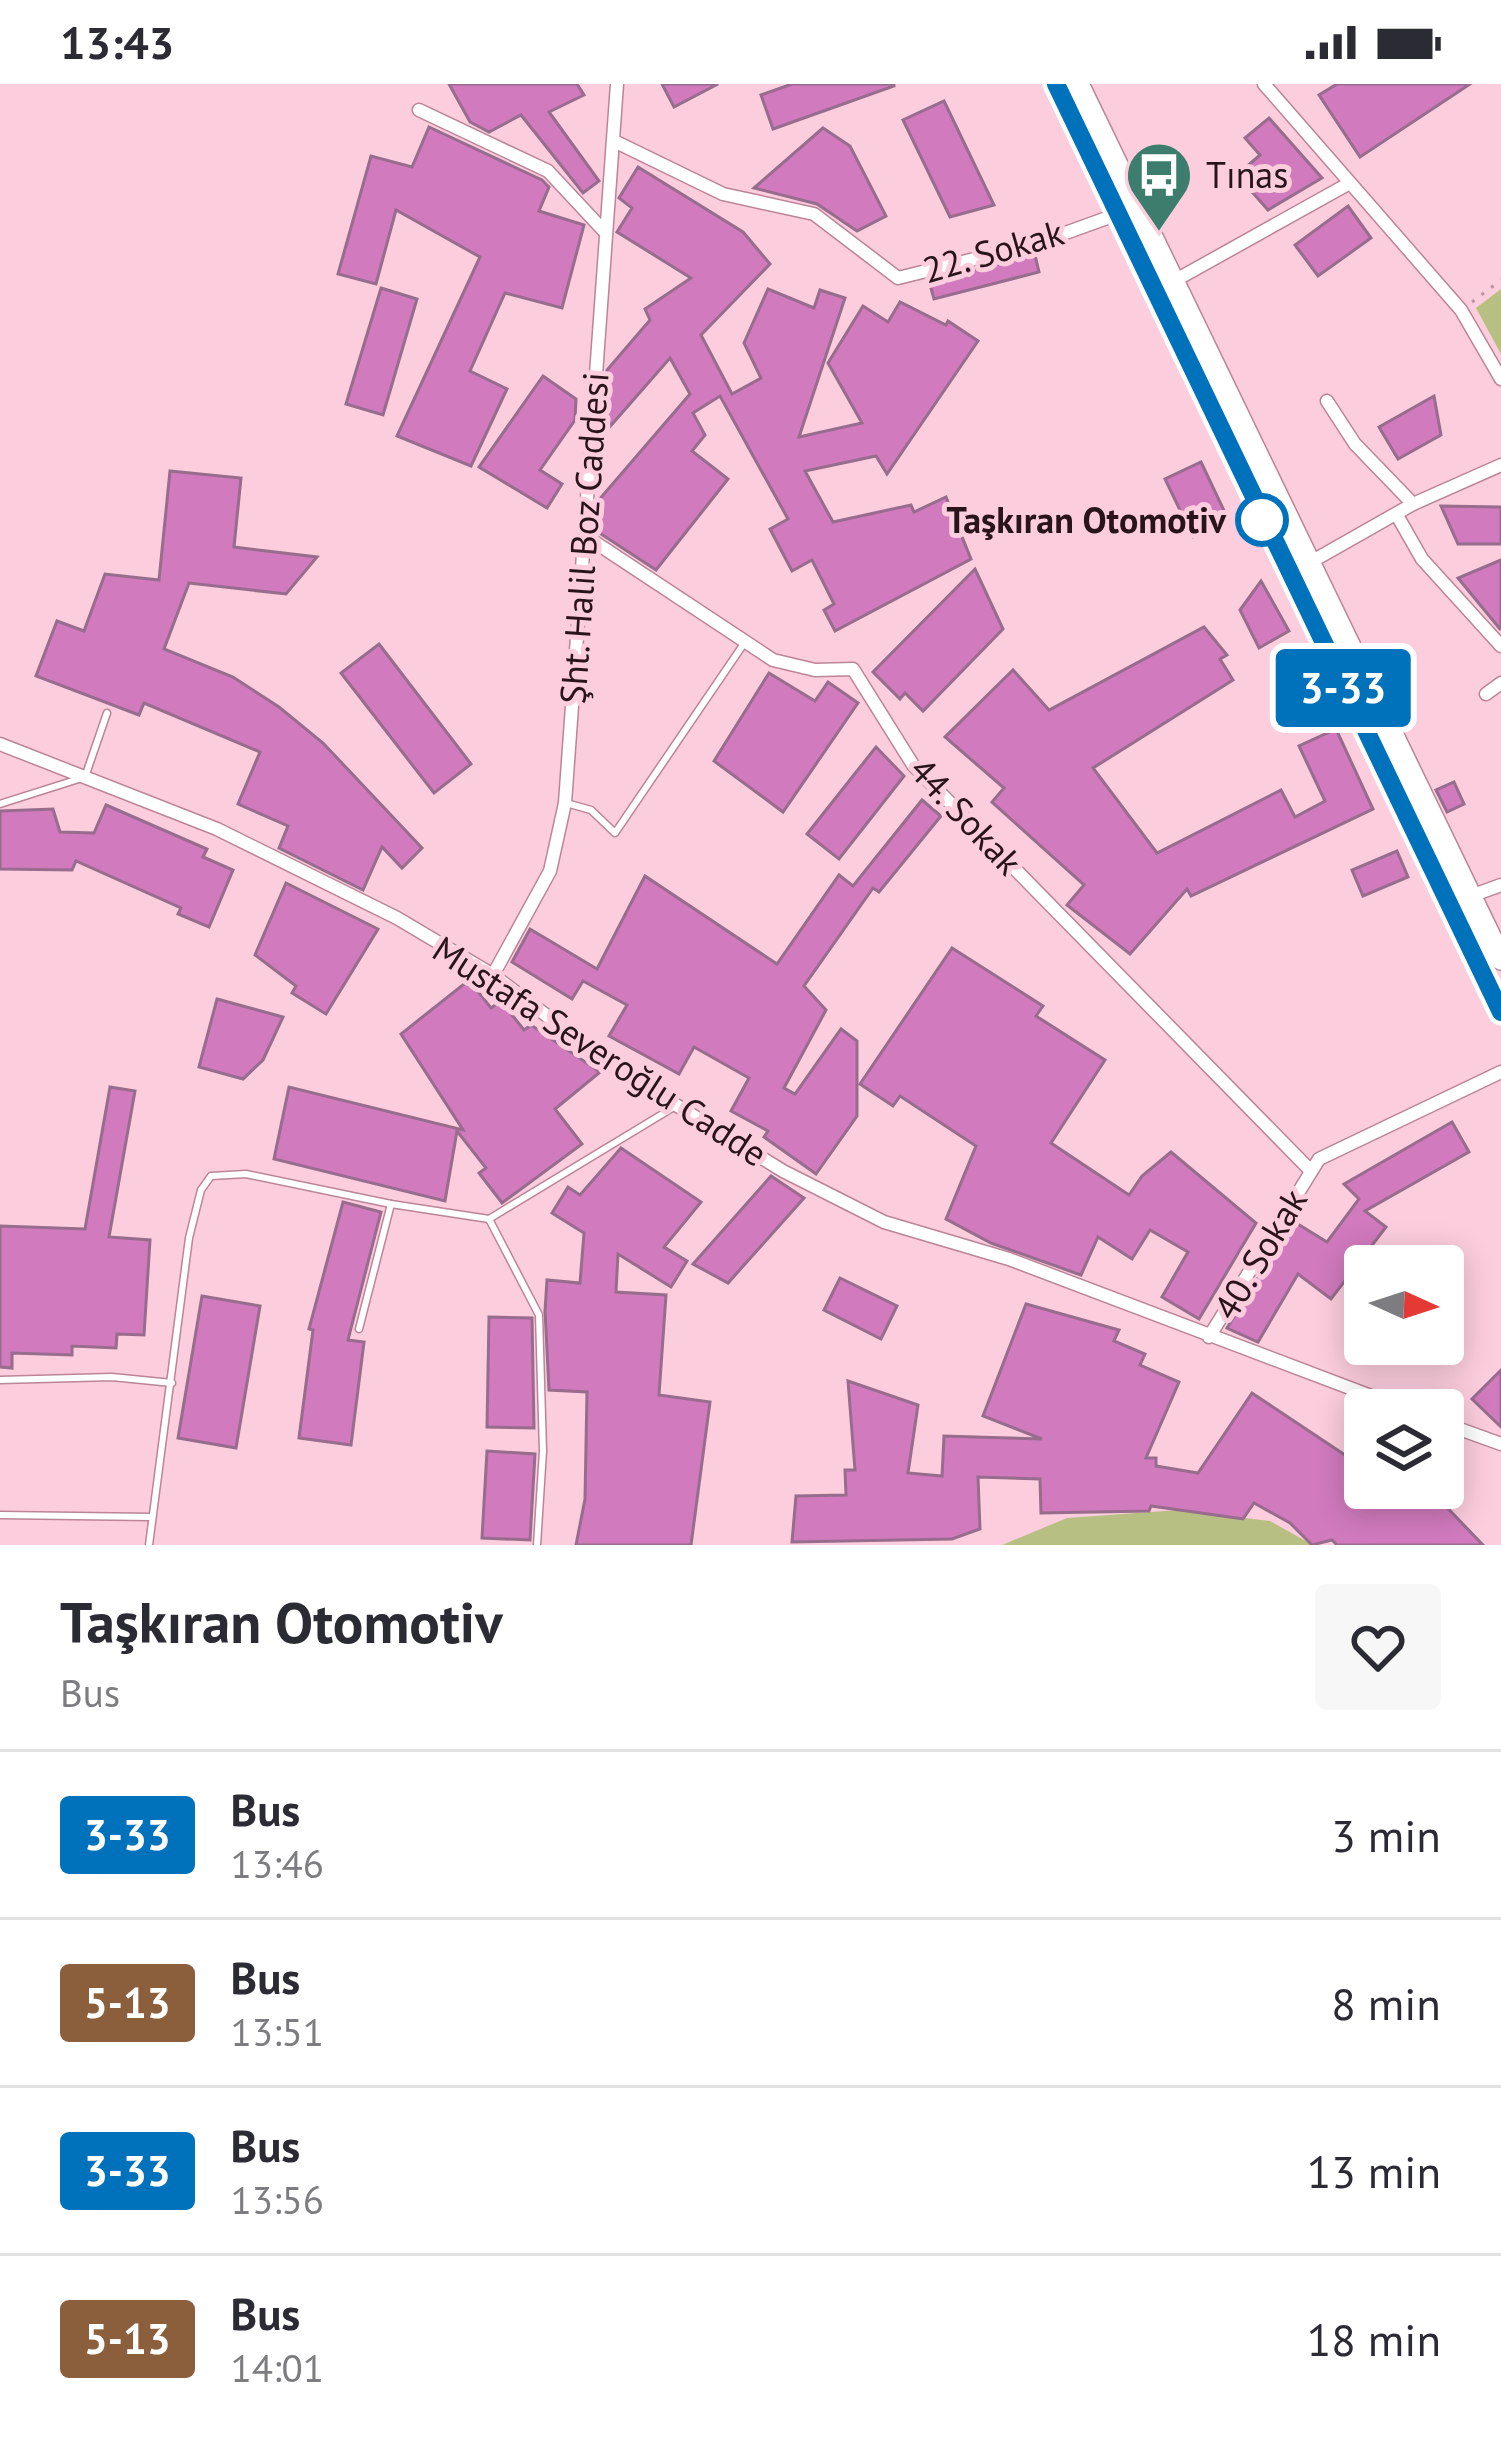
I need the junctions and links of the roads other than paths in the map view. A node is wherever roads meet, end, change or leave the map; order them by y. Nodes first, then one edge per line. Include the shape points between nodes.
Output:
1 (616, 84) edge
2 (1056, 84) edge
3 (1078, 84) edge
4 (1264, 84) edge
5 (418, 110) dead end
6 (614, 141) junction
7 (1348, 184) junction
8 (1118, 214) junction
9 (604, 231) junction
10 (1174, 280) junction
11 (1501, 379) edge
12 (1327, 401) dead end
13 (1501, 466) edge
14 (1414, 504) junction
15 (1398, 517) junction
16 (584, 535) junction
17 (1309, 563) junction
18 (746, 642) junction
19 (1501, 646) edge
20 (1501, 683) edge
21 (1486, 694) dead end
22 (106, 713) dead end
23 (0, 744) edge
24 (86, 777) junction
25 (565, 803) junction
26 (0, 804) edge
27 (1501, 885) edge
28 (1458, 900) junction
29 (1501, 959) edge
30 (493, 976) junction
31 (1501, 1012) edge
32 (1501, 1072) edge
33 (677, 1105) junction
34 (1311, 1171) junction
35 (391, 1204) junction
36 (489, 1219) junction
37 (359, 1329) dead end
38 (1209, 1337) junction
39 (0, 1380) edge
40 (172, 1383) junction
41 (1351, 1389) edge
42 (1464, 1431) edge
43 (1501, 1444) edge
44 (0, 1515) edge
45 (151, 1517) junction
46 (149, 1545) edge
47 (537, 1545) edge

1 - 6 street, Şht. Halil Boz Caddesi
2 - 8 main road
3 - 10 main road
4 - 7 street
5 - 9 street via 548,171
6 - 8 street, 22. Sokak via 723,194 814,214 898,278
6 - 9 street, Şht. Halil Boz Caddesi
7 - 10 street
7 - 11 street via 1461,310
8 - 28 main road
9 - 16 street, Şht. Halil Boz Caddesi
10 - 17 main road
12 - 14 street via 1355,444
13 - 14 street
14 - 15 street
15 - 17 street
15 - 19 street via 1422,559
16 - 18 street, 44. Sokak
16 - 25 street, Şht. Halil Boz Caddesi
17 - 28 main road
18 - 25 lane via 615,833 591,810
18 - 34 street, 44. Sokak via 773,660 853,669 913,765
20 - 21 street
22 - 24 lane
23 - 24 street, Mustafa Severoğlu Cadde
24 - 26 lane
24 - 30 street, Mustafa Severoğlu Cadde via 236,838
25 - 30 street, Şht. Halil Boz Caddesi via 550,871
27 - 28 street
28 - 29 main road
28 - 31 main road
30 - 33 street, Mustafa Severoğlu Cadde
32 - 34 street, 40. Sokak via 1369,1133
33 - 36 lane
33 - 38 street, Mustafa Severoğlu Cadde via 884,1222 1009,1259
34 - 38 street, 40. Sokak
35 - 36 lane
35 - 37 lane
35 - 40 lane via 246,1174 211,1176 189,1238
36 - 47 lane via 539,1315
38 - 41 street, Mustafa Severoğlu Cadde
39 - 40 lane
40 - 45 lane
42 - 43 street
44 - 45 lane
45 - 46 lane

